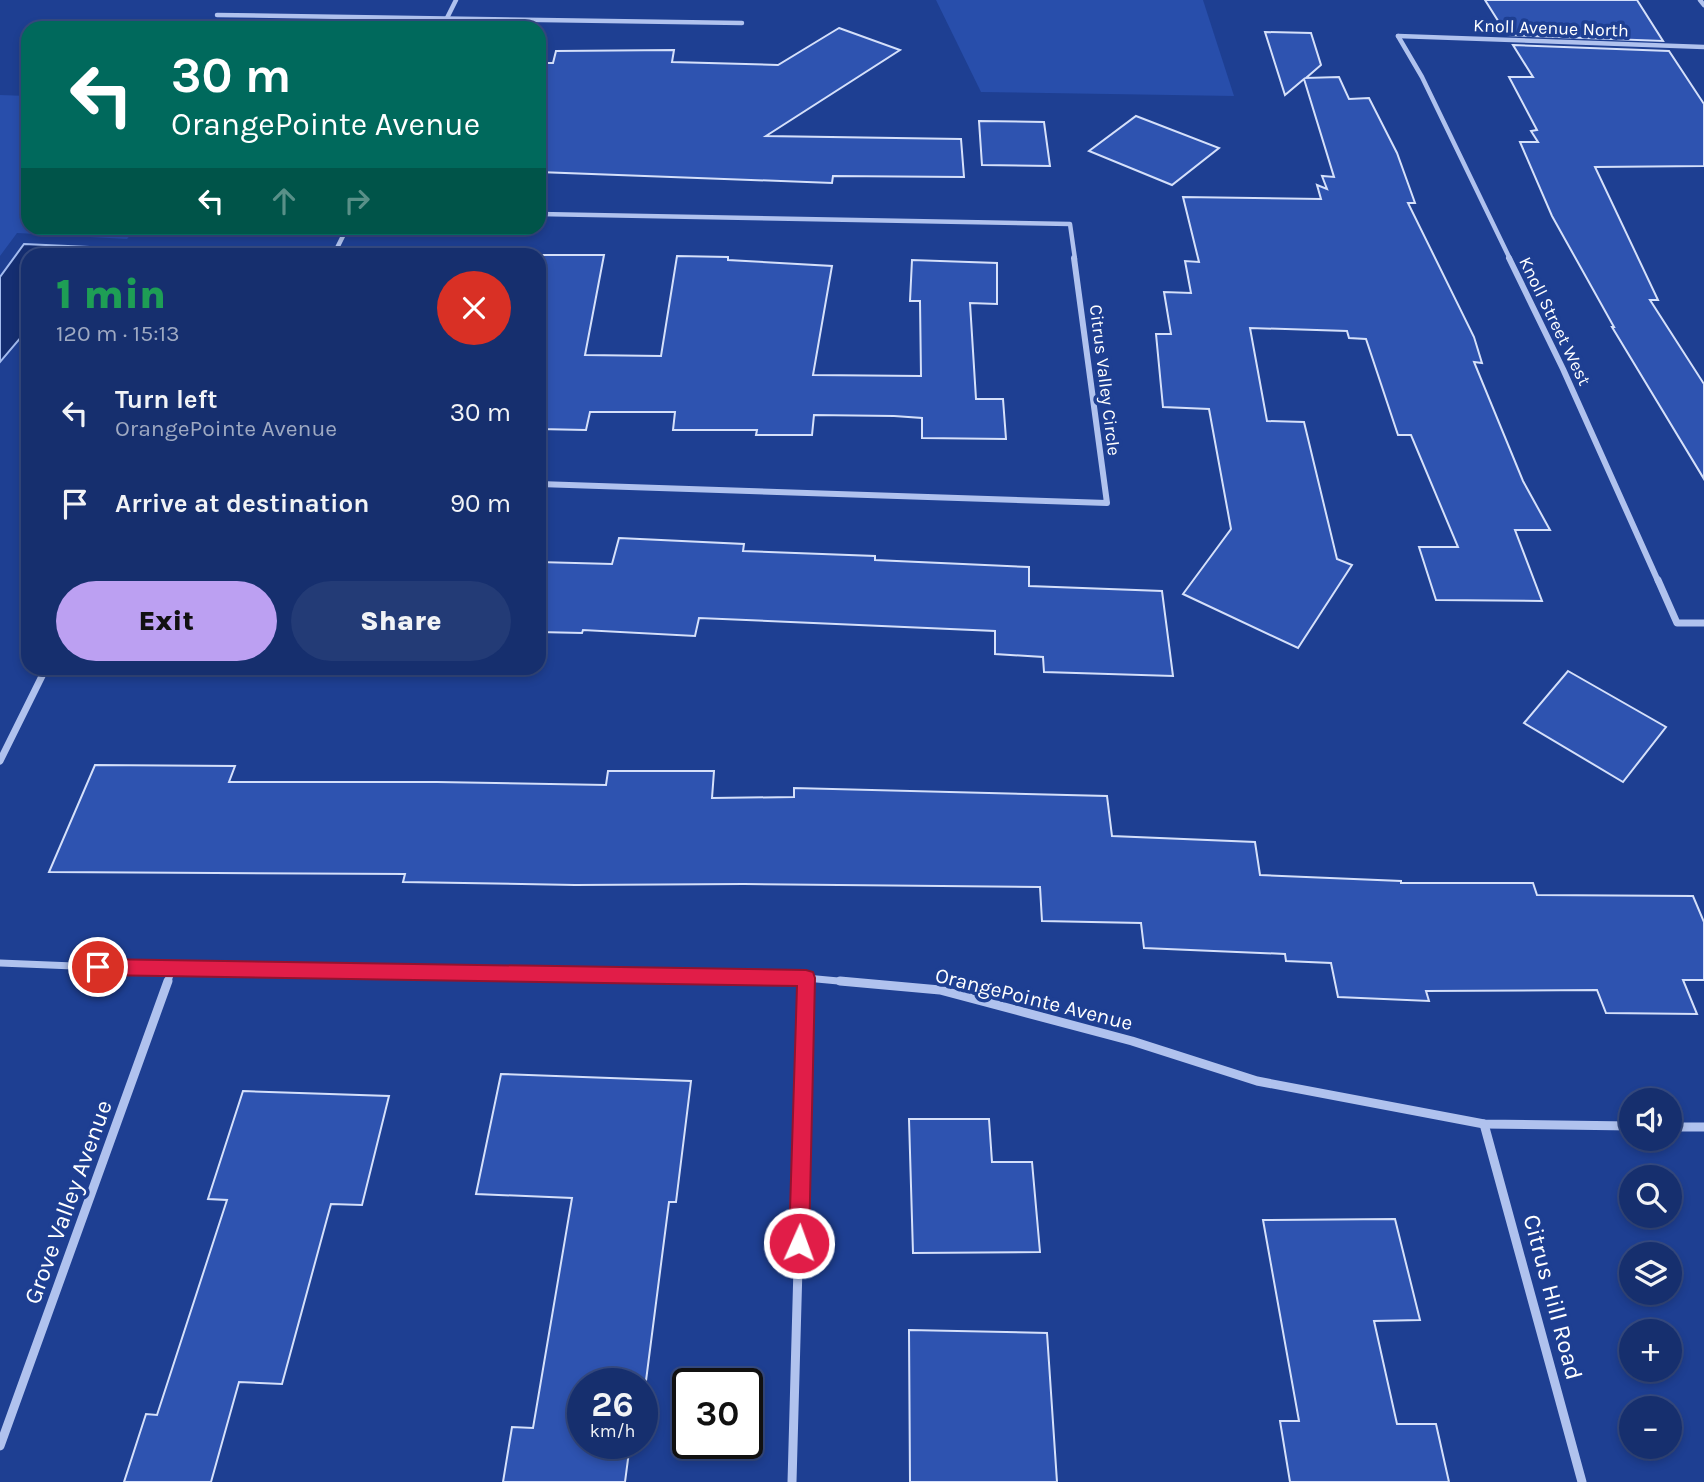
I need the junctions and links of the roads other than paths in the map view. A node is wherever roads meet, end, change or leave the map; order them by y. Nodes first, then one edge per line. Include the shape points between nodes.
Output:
1 (456, 0) edge
2 (1700, 0) edge
3 (1704, 5) edge
4 (217, 15) dead end
5 (446, 19) junction
6 (742, 23) dead end
7 (1398, 36) joint
8 (1704, 47) edge
9 (546, 214) edge
10 (546, 484) edge
11 (1704, 623) edge
12 (43, 675) edge
13 (0, 761) edge
14 (0, 962) edge
15 (172, 970) junction
16 (806, 978) junction
17 (1484, 1124) junction
18 (1619, 1126) edge
19 (1682, 1127) edge
20 (1704, 1127) edge
21 (0, 1446) edge
22 (792, 1482) edge
23 (1582, 1482) edge

1 - 5 street
2 - 3 street
4 - 5 street
5 - 6 street
7 - 8 street, Knoll Avenue North
7 - 11 street, Knoll Street West via 1563,369 1677,623
9 - 10 street, Citrus Valley Circle via 1070,224 1107,503
12 - 13 street
14 - 15 street, OrangePointe Avenue
15 - 16 street, OrangePointe Avenue
15 - 21 street, Grove Valley Avenue
16 - 17 street, OrangePointe Avenue via 940,990 1132,1041 1257,1081
16 - 22 street
17 - 18 street, OrangePointe Avenue
17 - 23 street, Citrus Hill Road
19 - 20 street

